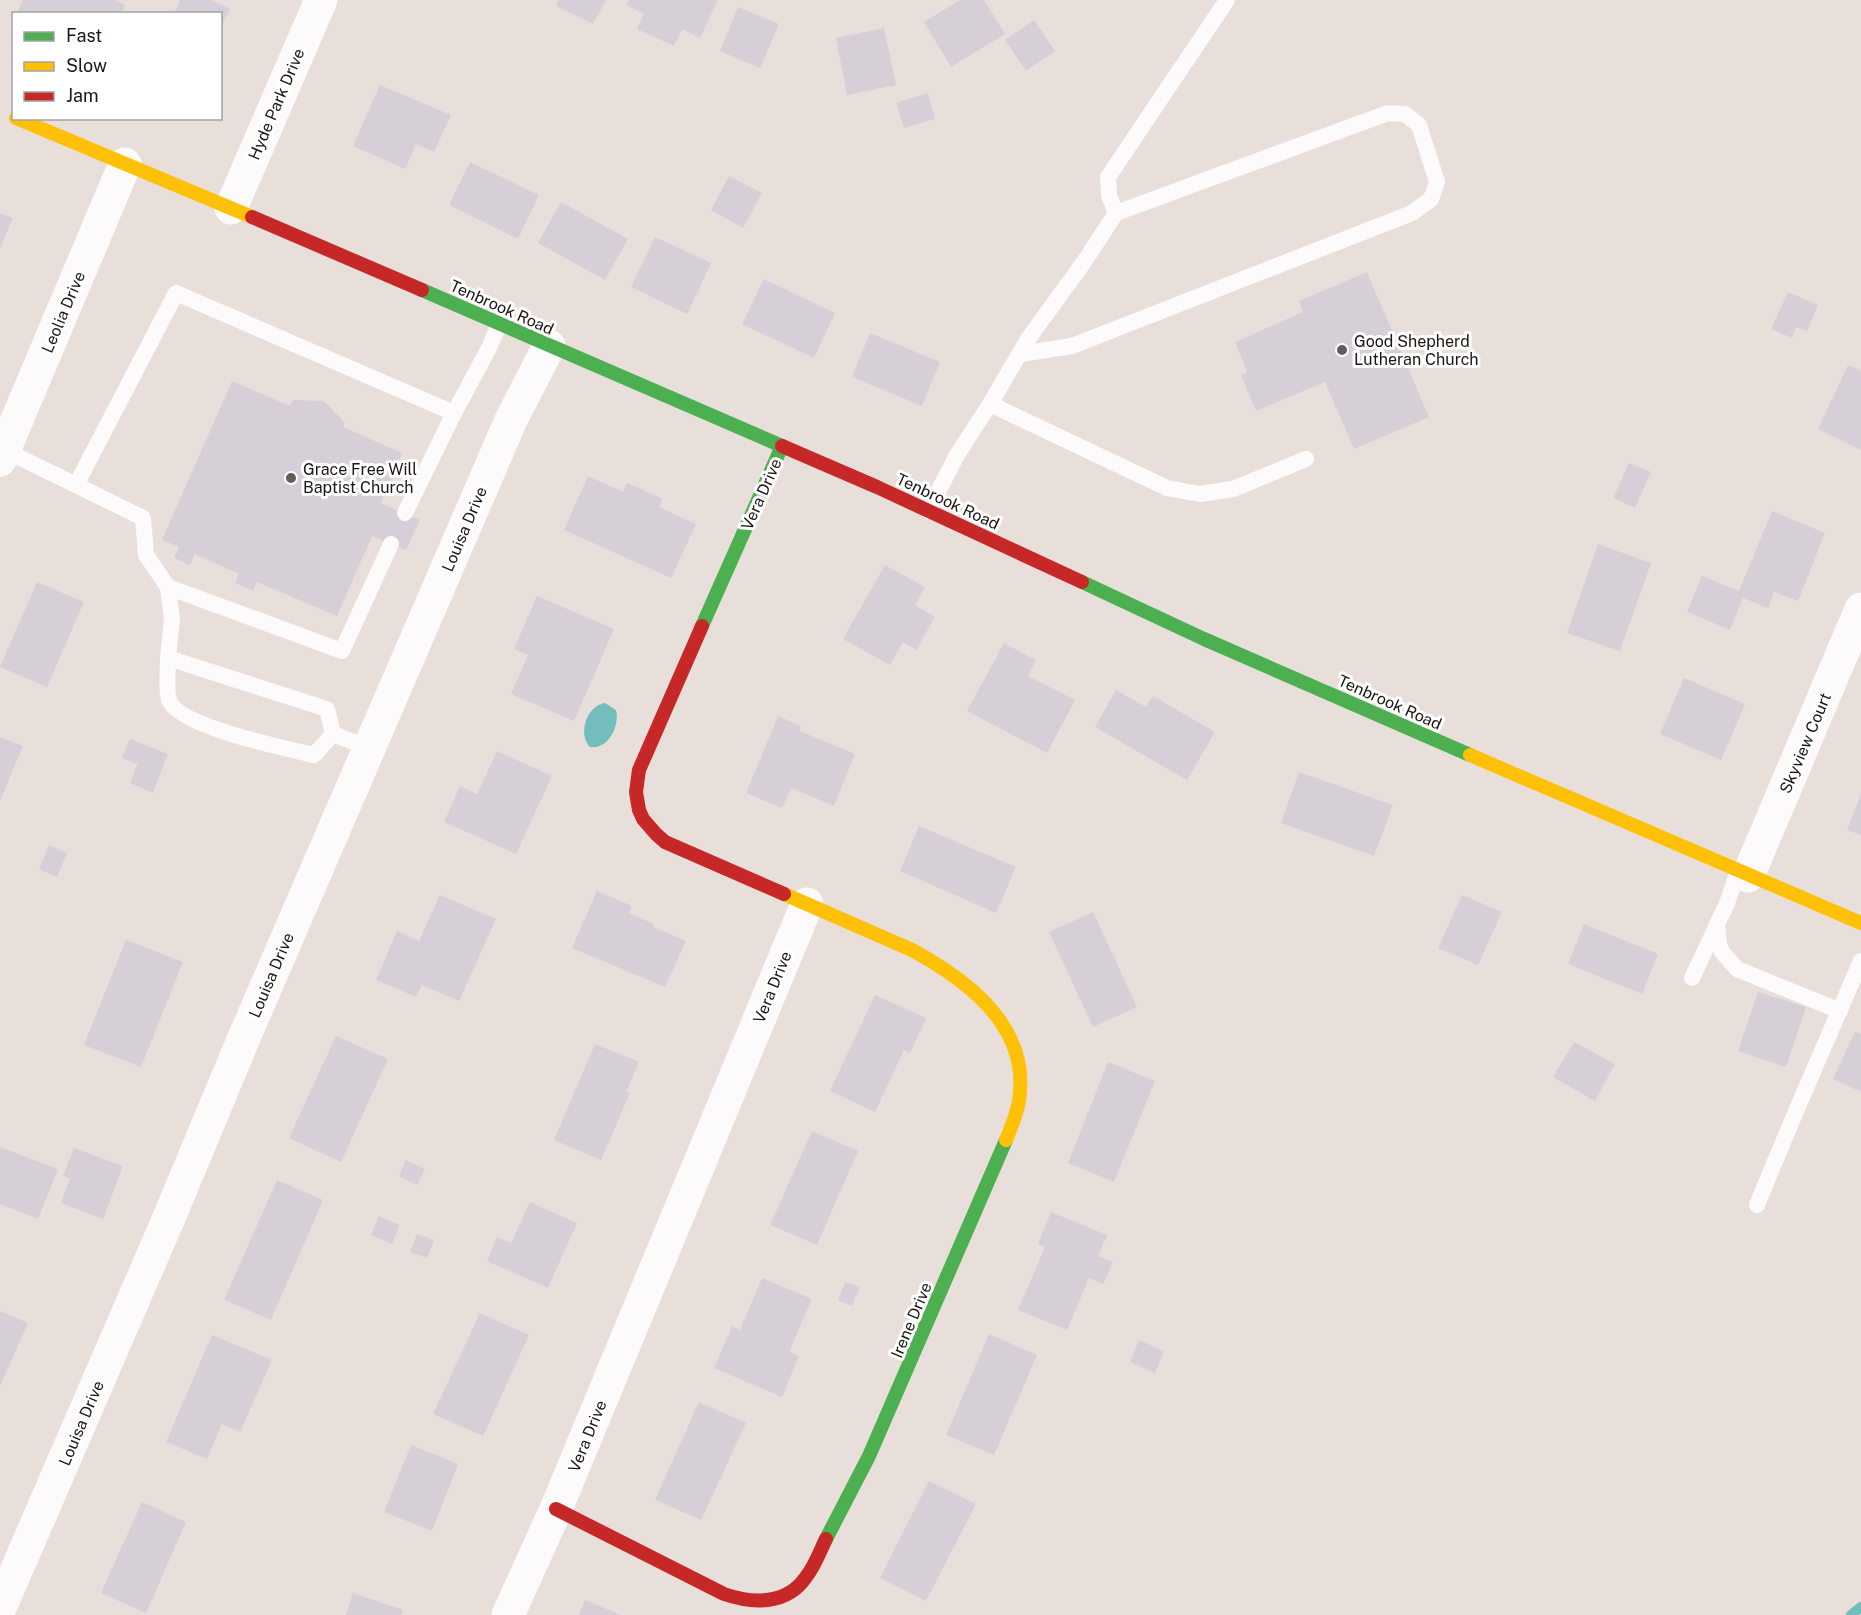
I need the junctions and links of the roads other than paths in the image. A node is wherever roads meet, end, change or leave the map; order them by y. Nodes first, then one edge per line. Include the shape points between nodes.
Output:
1 (321, 0) edge
2 (1227, 0) edge
3 (20, 120) edge
4 (125, 164) junction
5 (231, 208) junction
6 (1116, 213) junction
7 (499, 324) junction
8 (549, 346) junction
9 (1020, 354) junction
10 (990, 404) junction
11 (454, 413) junction
12 (782, 446) junction
13 (2, 455) edge
14 (1306, 459) dead end
15 (76, 485) junction
16 (928, 511) junction
17 (405, 513) dead end
18 (391, 544) dead end
19 (168, 587) junction
20 (1861, 609) edge
21 (168, 658) junction
22 (333, 734) junction
23 (369, 748) junction
24 (1743, 873) junction
25 (807, 904) junction
26 (1861, 923) edge
27 (1717, 924) junction
28 (1861, 961) edge
29 (1692, 978) dead end
30 (1840, 1011) junction
31 (1757, 1205) dead end
32 (556, 1509) junction
33 (0, 1608) edge
34 (508, 1615) edge

1 - 5 street, Hyde Park Drive
2 - 6 lane via 1108,177
3 - 4 street, Tenbrook Road
4 - 5 street, Tenbrook Road
4 - 13 street, Leolia Drive
5 - 7 street, Tenbrook Road
6 - 9 lane
6 - 9 lane via 1388,113 1404,114 1419,125 1437,182 1431,199 1412,213 1072,346
7 - 8 street, Tenbrook Road
7 - 11 lane
8 - 12 street, Tenbrook Road
8 - 23 street, Louisa Drive via 511,420
9 - 10 lane
10 - 14 lane via 1167,488 1200,494 1233,489
10 - 16 lane
11 - 15 lane via 176,293
11 - 17 lane
12 - 16 street, Tenbrook Road
12 - 25 street, Vera Drive via 639,770 634,792 639,814 650,831 665,842
13 - 15 lane
15 - 19 lane via 143,518 146,555
16 - 24 street, Tenbrook Road via 1204,639
18 - 19 lane via 342,651
19 - 21 lane via 172,619
20 - 24 street, Skyview Court
21 - 22 lane via 327,710
21 - 22 lane via 169,701 179,713 242,738 314,755
22 - 23 lane
23 - 33 street, Louisa Drive
24 - 26 street, Tenbrook Road
24 - 27 lane
25 - 32 street, Vera Drive
25 - 32 street, Irene Drive via 934,961 980,995 997,1015 1016,1052 1020,1075 1015,1115 998,1159 869,1456 806,1578 793,1590 777,1599 741,1601
27 - 29 lane
27 - 30 lane via 1722,952 1737,969
28 - 30 lane
30 - 31 lane
32 - 34 street, Vera Drive

